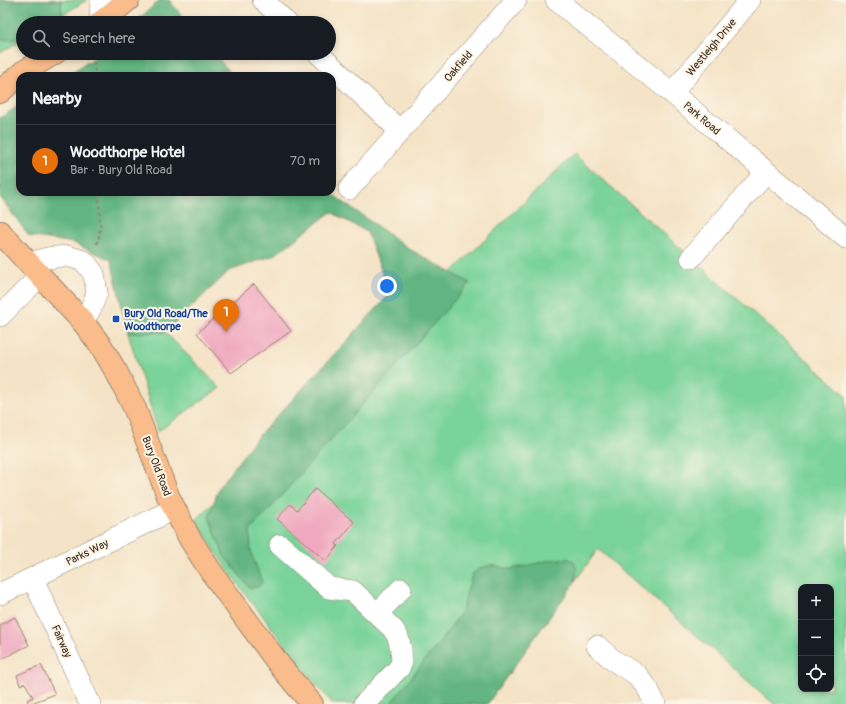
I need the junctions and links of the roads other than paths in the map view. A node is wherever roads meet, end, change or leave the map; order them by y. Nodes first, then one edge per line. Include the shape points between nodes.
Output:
1 (101, 0) edge
2 (128, 0) edge
3 (263, 0) edge
4 (516, 0) edge
5 (556, 0) edge
6 (750, 0) edge
7 (100, 16) edge
8 (109, 16) edge
9 (280, 16) edge
10 (43, 60) edge
11 (325, 60) edge
12 (23, 72) edge
13 (16, 77) edge
14 (0, 87) edge
15 (672, 93) junction
16 (400, 131) junction
17 (766, 172) junction
18 (349, 188) dead end
19 (0, 232) edge
20 (846, 238) edge
21 (691, 258) dead end
22 (34, 269) junction
23 (0, 316) edge
24 (83, 322) junction
25 (174, 509) junction
26 (280, 545) dead end
27 (34, 579) junction
28 (401, 589) dead end
29 (0, 594) edge
30 (378, 613) junction
31 (598, 646) dead end
32 (90, 704) edge
33 (312, 704) edge
34 (364, 704) edge
35 (654, 704) edge

1 - 7 street
2 - 8 main road
3 - 9 street
4 - 16 street, Oakfield
5 - 15 street, Park Road
6 - 15 street, Westleigh Drive
10 - 12 main road
11 - 16 street
13 - 14 main road
15 - 17 street, Park Road
16 - 18 street, Oakfield
17 - 20 street, Park Road
17 - 21 street
19 - 22 main road, Bury Old Road
22 - 23 street
22 - 24 main road, Bury Old Road
22 - 24 street via 47,258 67,256 84,261 94,274 97,293
24 - 25 main road, Bury Old Road via 101,346 135,409
25 - 27 street, Parks Way
25 - 33 main road, Bury Old Road via 212,573 281,667
26 - 30 street via 329,588 353,591
27 - 29 street, Parks Way
27 - 32 street, Fairway
28 - 30 street
30 - 34 street via 398,637 402,662
31 - 35 street via 613,660 636,675 648,689

